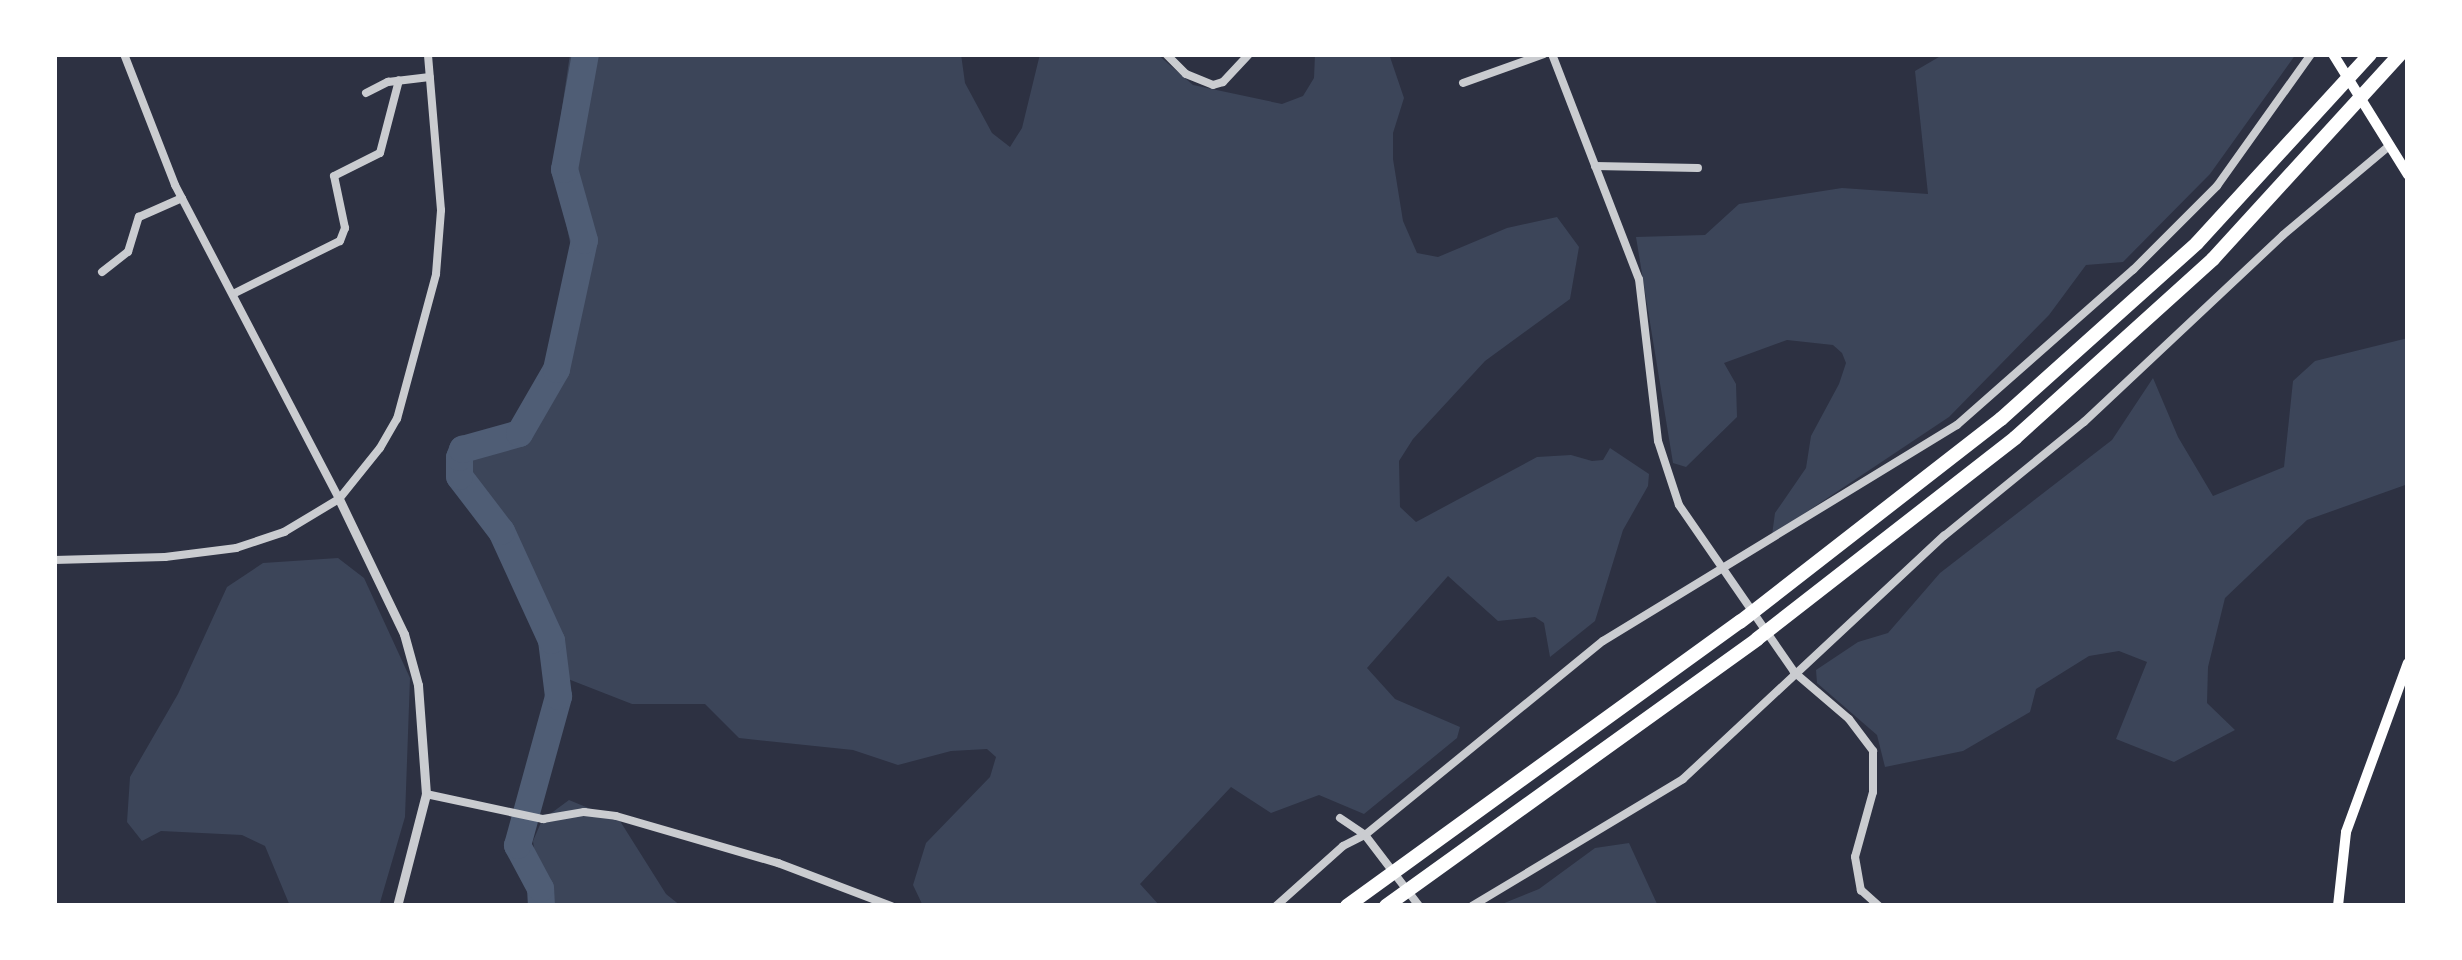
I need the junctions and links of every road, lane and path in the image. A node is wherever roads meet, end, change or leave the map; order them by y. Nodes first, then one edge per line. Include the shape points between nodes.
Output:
1 (124, 54) edge
2 (428, 54) edge
3 (1166, 54) edge
4 (1249, 54) edge
5 (1548, 54) edge
6 (2311, 54) edge
7 (2333, 54) edge
8 (2370, 54) edge
9 (2400, 54) edge
10 (430, 77) junction
11 (399, 80) junction
12 (1462, 83) dead end
13 (366, 93) dead end
14 (2388, 147) junction
15 (1595, 166) junction
16 (1699, 167) dead end
17 (2408, 175) edge
18 (182, 198) junction
19 (102, 272) dead end
20 (233, 294) junction
21 (339, 499) junction
22 (54, 560) edge
23 (1722, 570) junction
24 (2408, 663) edge
25 (1794, 671) junction
26 (426, 794) junction
27 (1340, 818) dead end
28 (1365, 835) junction
29 (397, 906) edge
30 (890, 906) edge
31 (1276, 906) edge
32 (1347, 906) edge
33 (1386, 906) edge
34 (1419, 906) edge
35 (1472, 906) edge
36 (1879, 906) edge
37 (2338, 906) edge

1 - 18 street
2 - 10 street
3 - 4 street via 1213,85
5 - 12 street
5 - 15 street
6 - 23 street via 2217,186 1957,425
7 - 14 main road
8 - 32 highway via 2197,243 2001,419 1740,622
9 - 33 highway via 2213,259 2015,437 1757,639
10 - 11 street
10 - 21 street via 441,210 436,274 397,419
11 - 13 street
11 - 20 street via 380,153 334,176 345,228 340,241
14 - 17 main road
14 - 25 street
15 - 16 street
15 - 23 street via 1639,279 1663,464 1693,531
18 - 19 street via 140,217 128,252
18 - 20 street
20 - 21 street
21 - 22 street via 284,532 236,548
21 - 26 street via 412,658
23 - 25 street
23 - 28 street via 1589,652
24 - 37 main road via 2346,832
25 - 35 street via 1683,779
25 - 36 street via 1850,718 1873,751 1873,792 1855,857 1861,890
26 - 29 street
26 - 30 street via 543,819 616,816 778,862
27 - 28 street
28 - 31 street
28 - 34 street

